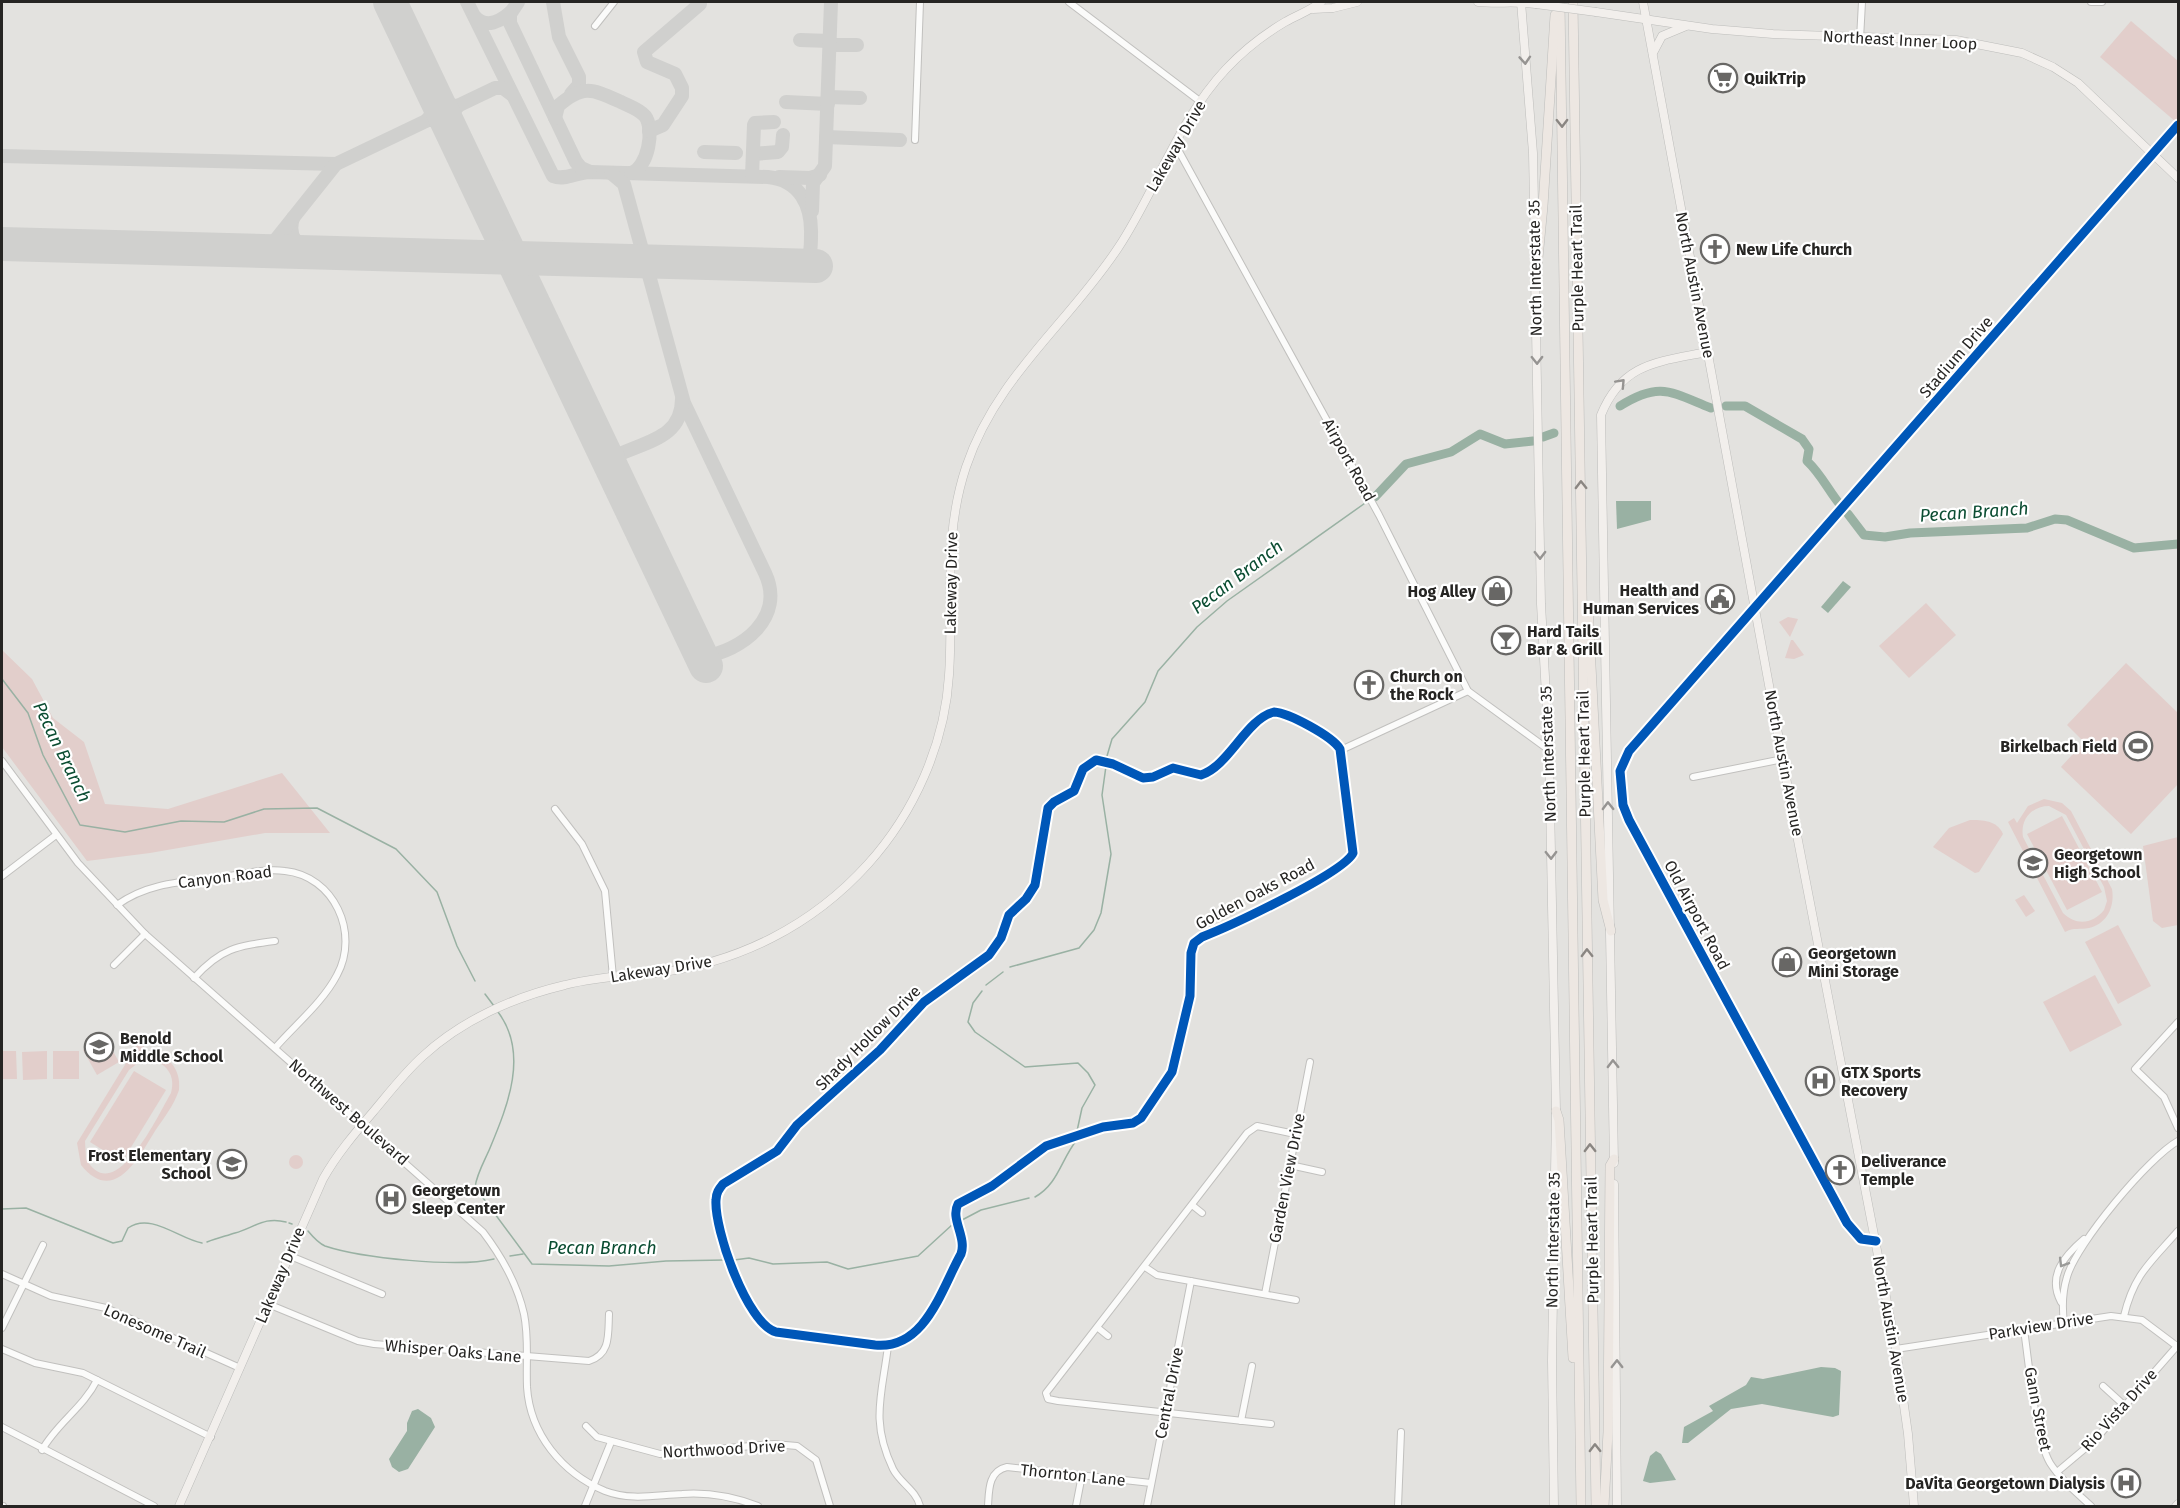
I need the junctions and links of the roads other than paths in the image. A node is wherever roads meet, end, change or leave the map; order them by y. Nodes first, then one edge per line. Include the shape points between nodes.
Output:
1 (614, 2) edge
2 (920, 2) edge
3 (1069, 2) edge
4 (1321, 2) edge
5 (1357, 2) edge
6 (1478, 2) edge
7 (1521, 2) edge
8 (1558, 2) edge
9 (1573, 2) edge
10 (1643, 2) edge
11 (1862, 2) edge
12 (2091, 2) edge
13 (2102, 2) edge
14 (1313, 9) junction
15 (1647, 20) junction
16 (595, 26) dead end
17 (1688, 26) junction
18 (1860, 39) junction
19 (1653, 54) junction
20 (1201, 102) junction
21 (2178, 125) edge
22 (915, 140) dead end
23 (1176, 146) junction
24 (2154, 154) junction
25 (2178, 178) edge
26 (1536, 279) junction
27 (1707, 352) junction
28 (1582, 545) junction
29 (1755, 609) junction
30 (1468, 691) junction
31 (1341, 750) junction
32 (1549, 750) junction
33 (1783, 759) junction
34 (2, 761) edge
35 (1693, 777) dead end
36 (555, 809) dead end
37 (56, 835) junction
38 (2, 876) edge
39 (117, 905) junction
40 (1611, 931) junction
41 (145, 934) junction
42 (276, 941) dead end
43 (114, 965) dead end
44 (613, 977) junction
45 (194, 978) junction
46 (2178, 1022) edge
47 (275, 1048) junction
48 (1310, 1062) dead end
49 (1556, 1111) junction
50 (363, 1124) junction
51 (2178, 1128) edge
52 (1295, 1134) junction
53 (2178, 1141) edge
54 (1614, 1160) junction
55 (1290, 1165) junction
56 (1322, 1172) dead end
57 (1192, 1205) junction
58 (1202, 1213) dead end
59 (2178, 1231) edge
60 (2091, 1233) junction
61 (1876, 1241) junction
62 (43, 1245) dead end
63 (288, 1255) junction
64 (1145, 1267) junction
65 (2, 1274) edge
66 (1191, 1281) junction
67 (24, 1284) junction
68 (382, 1294) dead end
69 (1265, 1294) junction
70 (1296, 1300) dead end
71 (2061, 1303) junction
72 (268, 1304) junction
73 (609, 1314) dead end
74 (2124, 1316) junction
75 (2064, 1323) junction
76 (2, 1328) edge
77 (1098, 1328) junction
78 (2024, 1330) junction
79 (1108, 1336) dead end
80 (888, 1346) junction
81 (2178, 1346) edge
82 (2, 1349) edge
83 (1896, 1349) junction
84 (529, 1357) junction
85 (1252, 1366) dead end
86 (240, 1368) junction
87 (97, 1380) junction
88 (2103, 1386) dead end
89 (2125, 1406) junction
90 (1165, 1413) junction
91 (1580, 1416) junction
92 (1241, 1421) junction
93 (1271, 1424) dead end
94 (586, 1426) dead end
95 (2, 1427) edge
96 (1401, 1432) dead end
97 (211, 1437) junction
98 (611, 1442) junction
99 (42, 1450) junction
100 (2057, 1472) junction
101 (1082, 1475) junction
102 (1151, 1484) junction
103 (595, 1486) junction
104 (154, 1506) edge
105 (179, 1506) edge
106 (585, 1506) edge
107 (758, 1506) edge
108 (830, 1506) edge
109 (920, 1506) edge
110 (988, 1506) edge
111 (1076, 1506) edge
112 (1147, 1506) edge
113 (1398, 1506) edge
114 (1554, 1506) edge
115 (1581, 1506) edge
116 (1596, 1506) edge
117 (1604, 1506) edge
118 (1617, 1506) edge
119 (1914, 1506) edge
120 (2091, 1506) edge

1 - 16 street
2 - 22 street
3 - 20 street
4 - 14 main road, Lakeway Drive
5 - 14 main road, Lakeway Drive
6 - 7 main road
7 - 15 main road, bridge
7 -> 26 main road, North Interstate 35 via 1533,153
8 - 26 highway
8 -> 91 highway, Purple Heart Trail
28 -> 9 highway, Purple Heart Trail
10 - 15 main road
11 - 18 street
12 - 13 street
14 - 20 main road, Lakeway Drive via 1253,44 1227,68
15 - 17 main road, Northeast Inner Loop
15 - 19 main road, North Austin Avenue
17 - 18 main road, Northeast Inner Loop
17 - 19 main road via 1662,36
18 - 24 main road, Northeast Inner Loop via 1956,40 2022,53 2078,83
19 - 27 main road, North Austin Avenue
20 - 23 main road, Lakeway Drive
21 - 24 street, Stadium Drive
23 - 30 street, Airport Road via 1379,515
23 - 44 main road, Lakeway Drive via 1120,246 1002,391 972,451 952,522 946,700 929,765 899,823 839,894 768,940 693,967
24 - 25 main road, Northeast Inner Loop
24 - 29 street, Stadium Drive
26 -> 32 main road, North Interstate 35 via 1541,593
27 - 29 main road, North Austin Avenue
40 -> 27 main road via 1601,416 1608,398 1631,373 1646,365
28 - 40 highway via 1586,559 1604,900
116 -> 28 highway, Purple Heart Trail
29 - 33 main road, North Austin Avenue
29 - 61 street, Old Airport Road via 1629,751 1620,771 1620,794 1629,820 1847,1223 1862,1239
30 - 31 street
30 - 32 street, Airport Road
31 - 80 street, Golden Oaks Road via 1354,845 1351,858 1283,900 1195,942 1190,996 1176,1059 1167,1083 1141,1118 1046,1146 992,1186 958,1204 955,1211 964,1244 961,1254 922,1324 904,1341
31 - 80 street, Shady Hollow Drive via 1317,731 1274,712 1261,719 1205,774 1173,768 1143,778 1099,760 1086,766 1074,791 1050,805 1044,820 1035,885 1009,915 1001,938 989,955 924,1002 880,1050 797,1125 780,1148 728,1179 716,1195 716,1209 736,1280 764,1326 778,1332
32 -> 49 main road, North Interstate 35
33 - 35 street
33 - 61 main road, North Austin Avenue
34 - 37 street, Northwest Boulevard
36 - 44 street via 582,844 605,891
37 - 38 street
37 - 39 street, Northwest Boulevard
39 - 41 street, Northwest Boulevard
39 - 47 street, Canyon Road via 147,888 265,871 293,872 323,889 343,920 344,958 333,981
54 -> 40 main road
41 - 43 street
41 - 45 street, Northwest Boulevard
42 - 45 street via 224,951
44 - 50 main road, Lakeway Drive via 568,984 487,1013 425,1054
45 - 47 street, Northwest Boulevard
46 - 51 street via 2135,1069 2164,1097
47 - 50 street, Northwest Boulevard
48 - 52 street, Garden View Drive
49 - 91 highway via 1575,1406
49 - 114 main road, North Interstate 35
50 - 63 main road, Lakeway Drive via 327,1171
50 - 84 street, Northwest Boulevard via 471,1219 496,1248 521,1301
52 - 55 street, Garden View Drive
52 - 57 street via 1262,1126 1252,1129
53 - 60 street via 2157,1157
54 - 117 highway via 1610,1166
118 -> 54 main road
55 - 56 street
55 - 69 street, Garden View Drive
57 - 58 street
57 - 64 street
59 - 74 street via 2136,1279
60 - 71 street via 2071,1265
60 -> 71 street via 2060,1264 2056,1289
61 - 83 main road, North Austin Avenue
62 - 67 street
63 - 68 street
63 - 72 main road, Lakeway Drive
64 - 66 street via 1157,1275
64 - 77 street
65 - 67 street, Lonesome Trail
66 - 69 street
66 - 90 street, Central Drive
67 - 76 street
67 - 86 street, Lonesome Trail via 51,1296 106,1308
69 - 70 street
71 - 75 street
72 - 84 street, Whisper Oaks Lane via 360,1342
72 - 86 main road, Lakeway Drive
73 - 84 street, Whisper Oaks Lane via 607,1346 601,1356 593,1360
74 - 75 street, Parkview Drive
74 - 81 street, Parkview Drive via 2149,1324
75 - 78 street, Parkview Drive
77 - 79 street
77 - 90 street via 1051,1385 1046,1393 1048,1399
78 - 83 street, Parkview Drive
78 - 100 street, Gann Street via 2042,1442 2046,1457
80 - 109 street via 878,1424 894,1469
81 - 89 street, Rio Vista Drive
82 - 87 street
83 - 119 main road, North Austin Avenue
84 - 103 street, Northwest Boulevard via 528,1398 541,1436 565,1466
85 - 92 street
86 - 97 main road, Lakeway Drive
87 - 97 street
87 - 99 street via 85,1401 55,1429
88 - 89 street
89 - 100 street, Rio Vista Drive via 2094,1441
90 - 92 street
90 - 102 street, Central Drive
91 - 115 highway, Purple Heart Trail
92 - 93 street
94 - 98 street, Northwood Drive via 597,1437
95 - 99 street
96 - 113 street
97 - 105 main road, Lakeway Drive
98 - 103 street
98 - 108 street, Northwood Drive via 664,1454 774,1444 797,1446 816,1460
99 - 104 street
100 - 120 street, Gann Street
101 - 102 street, Thornton Lane
101 - 110 street, Thornton Lane via 1001,1468 991,1479
101 - 111 street
102 - 112 street, Central Drive
103 - 106 street
103 - 107 street, Northwest Boulevard via 627,1496 703,1494

